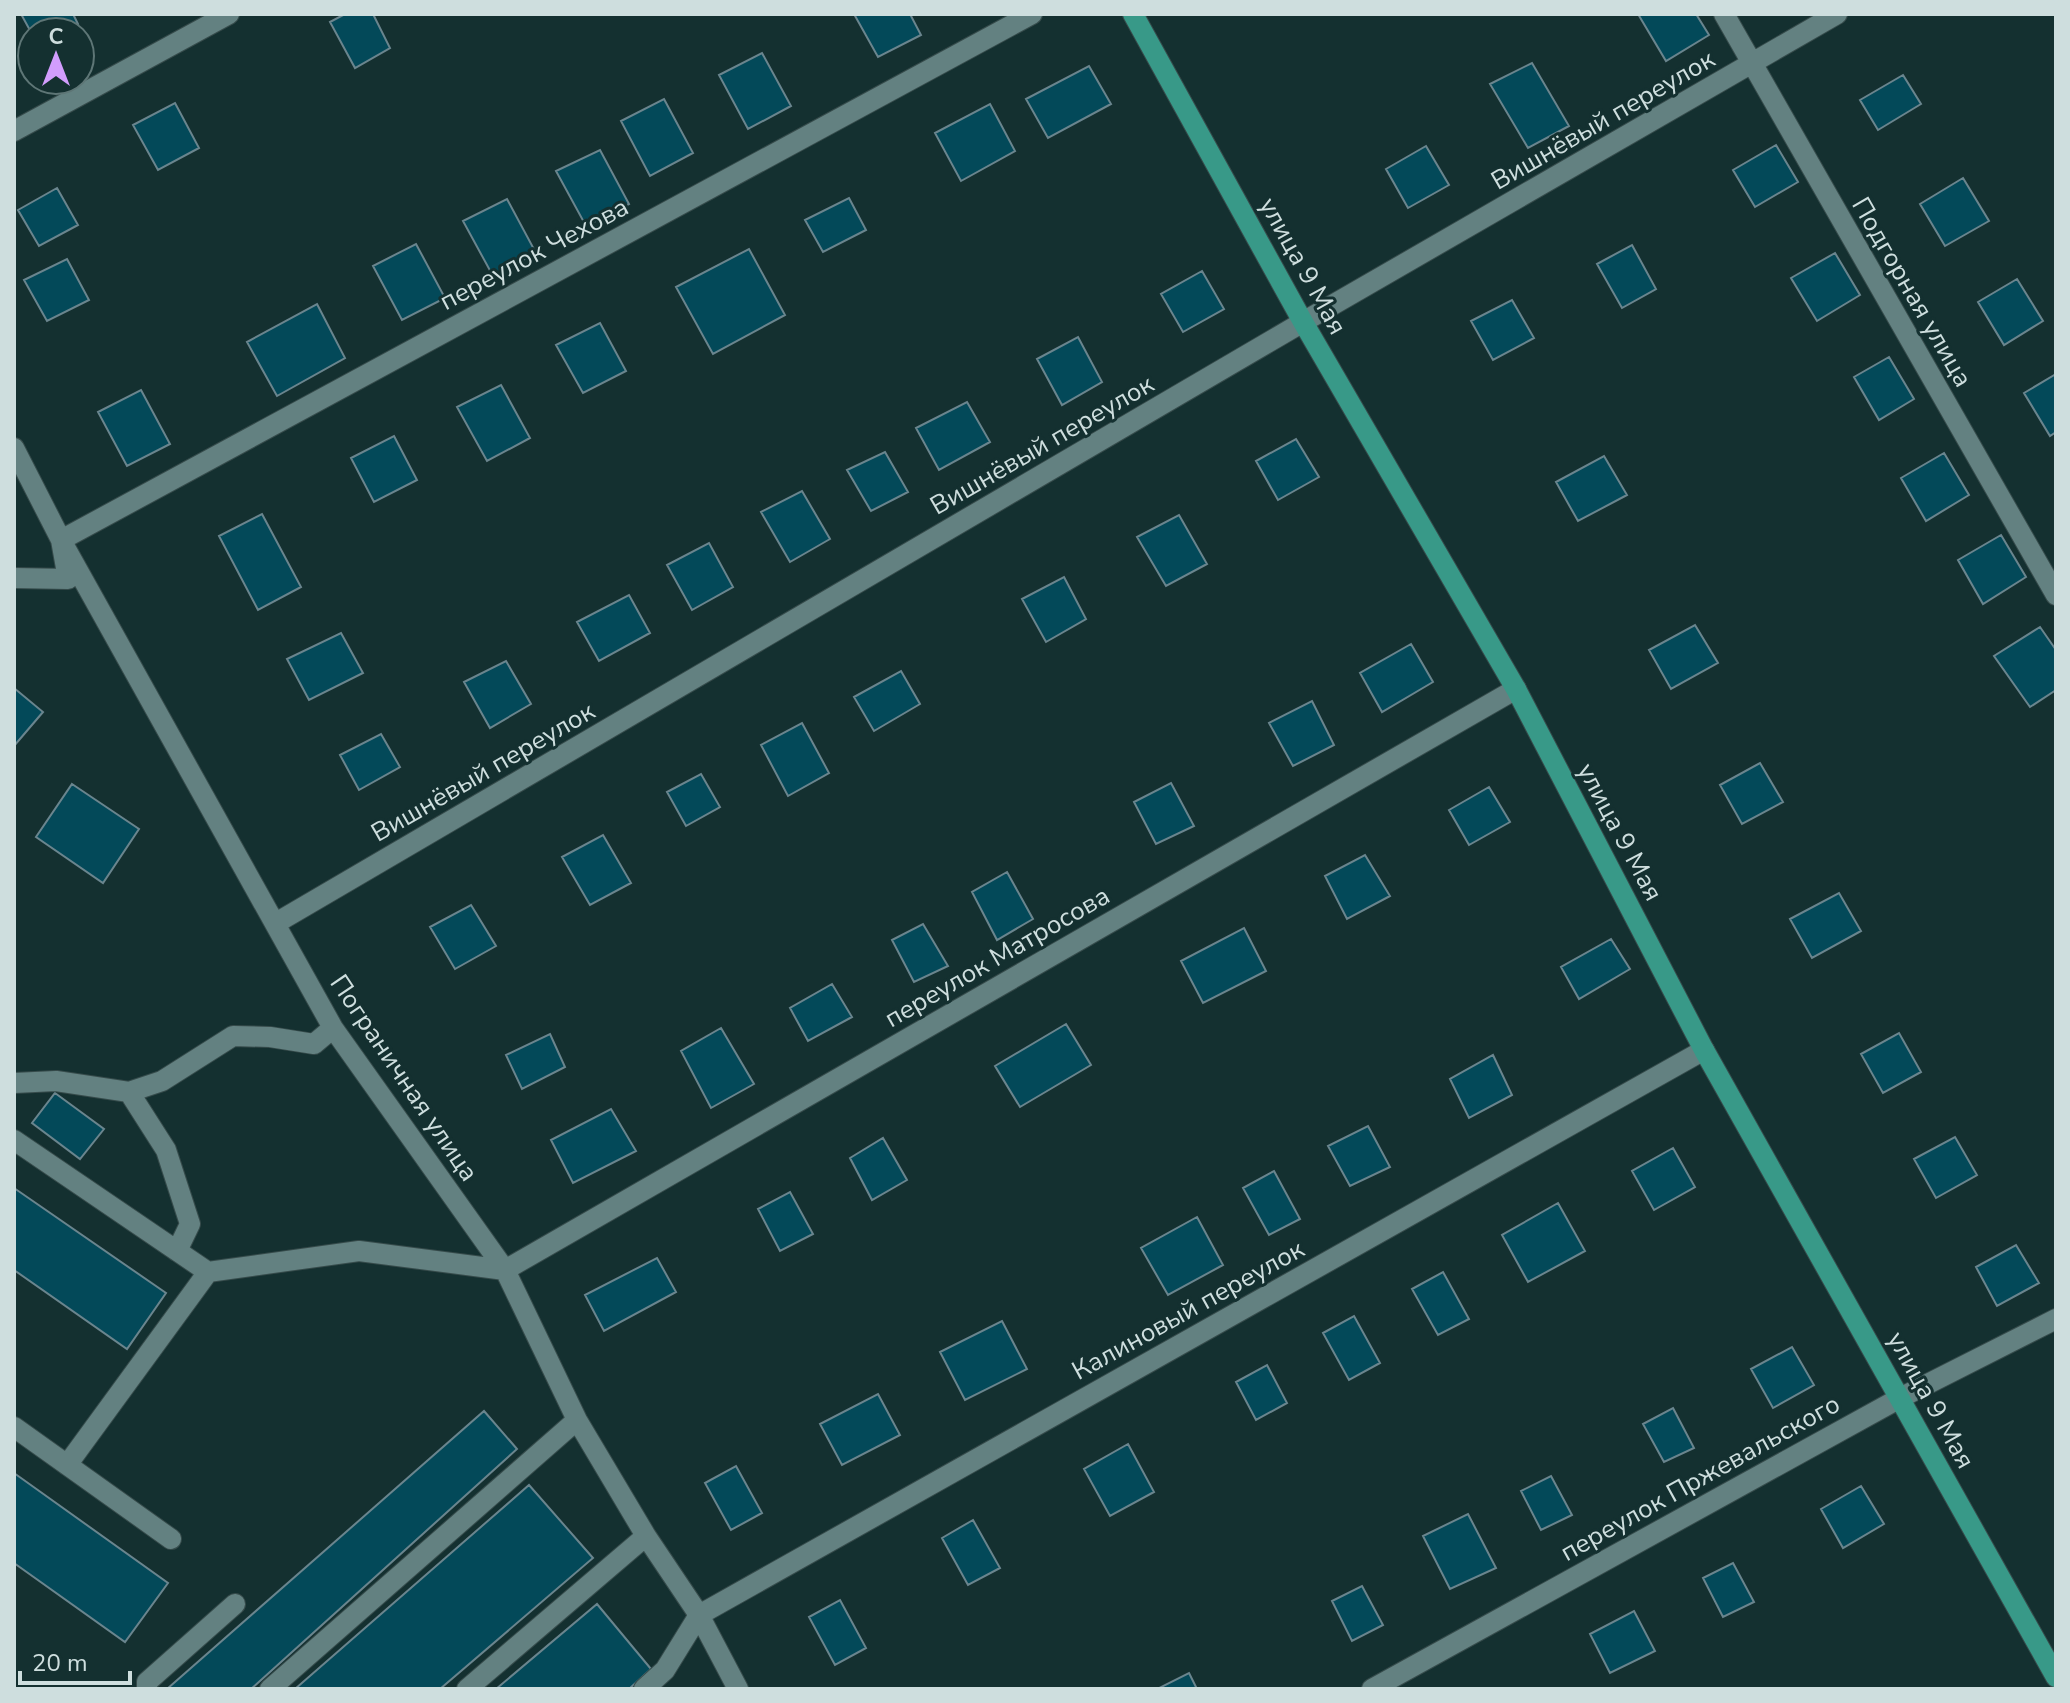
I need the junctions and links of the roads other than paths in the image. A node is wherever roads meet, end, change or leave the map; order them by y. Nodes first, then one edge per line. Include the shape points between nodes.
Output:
1 (229, 14) edge
2 (1032, 14) edge
3 (1133, 14) edge
4 (1724, 14) edge
5 (1837, 14) edge
6 (1751, 65) junction
7 (14, 131) edge
8 (1303, 322) junction
9 (14, 448) edge
10 (61, 540) junction
11 (14, 578) edge
12 (2056, 595) edge
13 (1516, 689) junction
14 (276, 923) junction
15 (333, 1028) junction
16 (1704, 1050) junction
17 (14, 1083) edge
18 (129, 1092) junction
19 (14, 1140) edge
20 (177, 1251) junction
21 (505, 1270) junction
22 (208, 1272) junction
23 (2056, 1319) edge
24 (1900, 1398) junction
25 (577, 1420) junction
26 (14, 1427) edge
27 (67, 1465) junction
28 (646, 1536) junction
29 (171, 1539) dead end
30 (235, 1604) dead end
31 (699, 1615) junction
32 (2056, 1677) edge
33 (147, 1689) edge
34 (270, 1689) edge
35 (467, 1689) edge
36 (644, 1689) edge
37 (738, 1689) edge
38 (1372, 1689) edge

1 - 7 street
2 - 10 street, переулок Чехова
3 - 8 main road, улица 9 Мая
4 - 6 street, Подгорная улица
5 - 6 street, Вишнёвый переулок
6 - 8 street, Вишнёвый переулок
6 - 12 street, Подгорная улица
8 - 13 main road, улица 9 Мая
8 - 14 street, Вишнёвый переулок
9 - 10 street, Пограничная улица
10 - 11 street via 68,579
10 - 14 street, Пограничная улица
13 - 16 main road, улица 9 Мая
13 - 21 street, переулок Матросова
14 - 15 street, Пограничная улица
15 - 18 street via 314,1044 233,1036 162,1081
15 - 21 street, Пограничная улица
16 - 24 main road, улица 9 Мая
16 - 31 street, Калиновый переулок
17 - 18 street via 56,1081
18 - 20 street via 166,1150 190,1224
19 - 20 street
20 - 22 street
21 - 22 street via 359,1251
21 - 25 street, Пограничная улица
22 - 27 street
23 - 24 street, переулок Пржевальского
24 - 32 main road, улица 9 Мая
24 - 38 street, переулок Пржевальского
25 - 28 street, Пограничная улица
25 - 34 street
26 - 27 street
27 - 29 street
28 - 31 street, Пограничная улица
28 - 35 street
30 - 33 street via 147,1682
31 - 36 street via 665,1670
31 - 37 street, Пограничная улица

